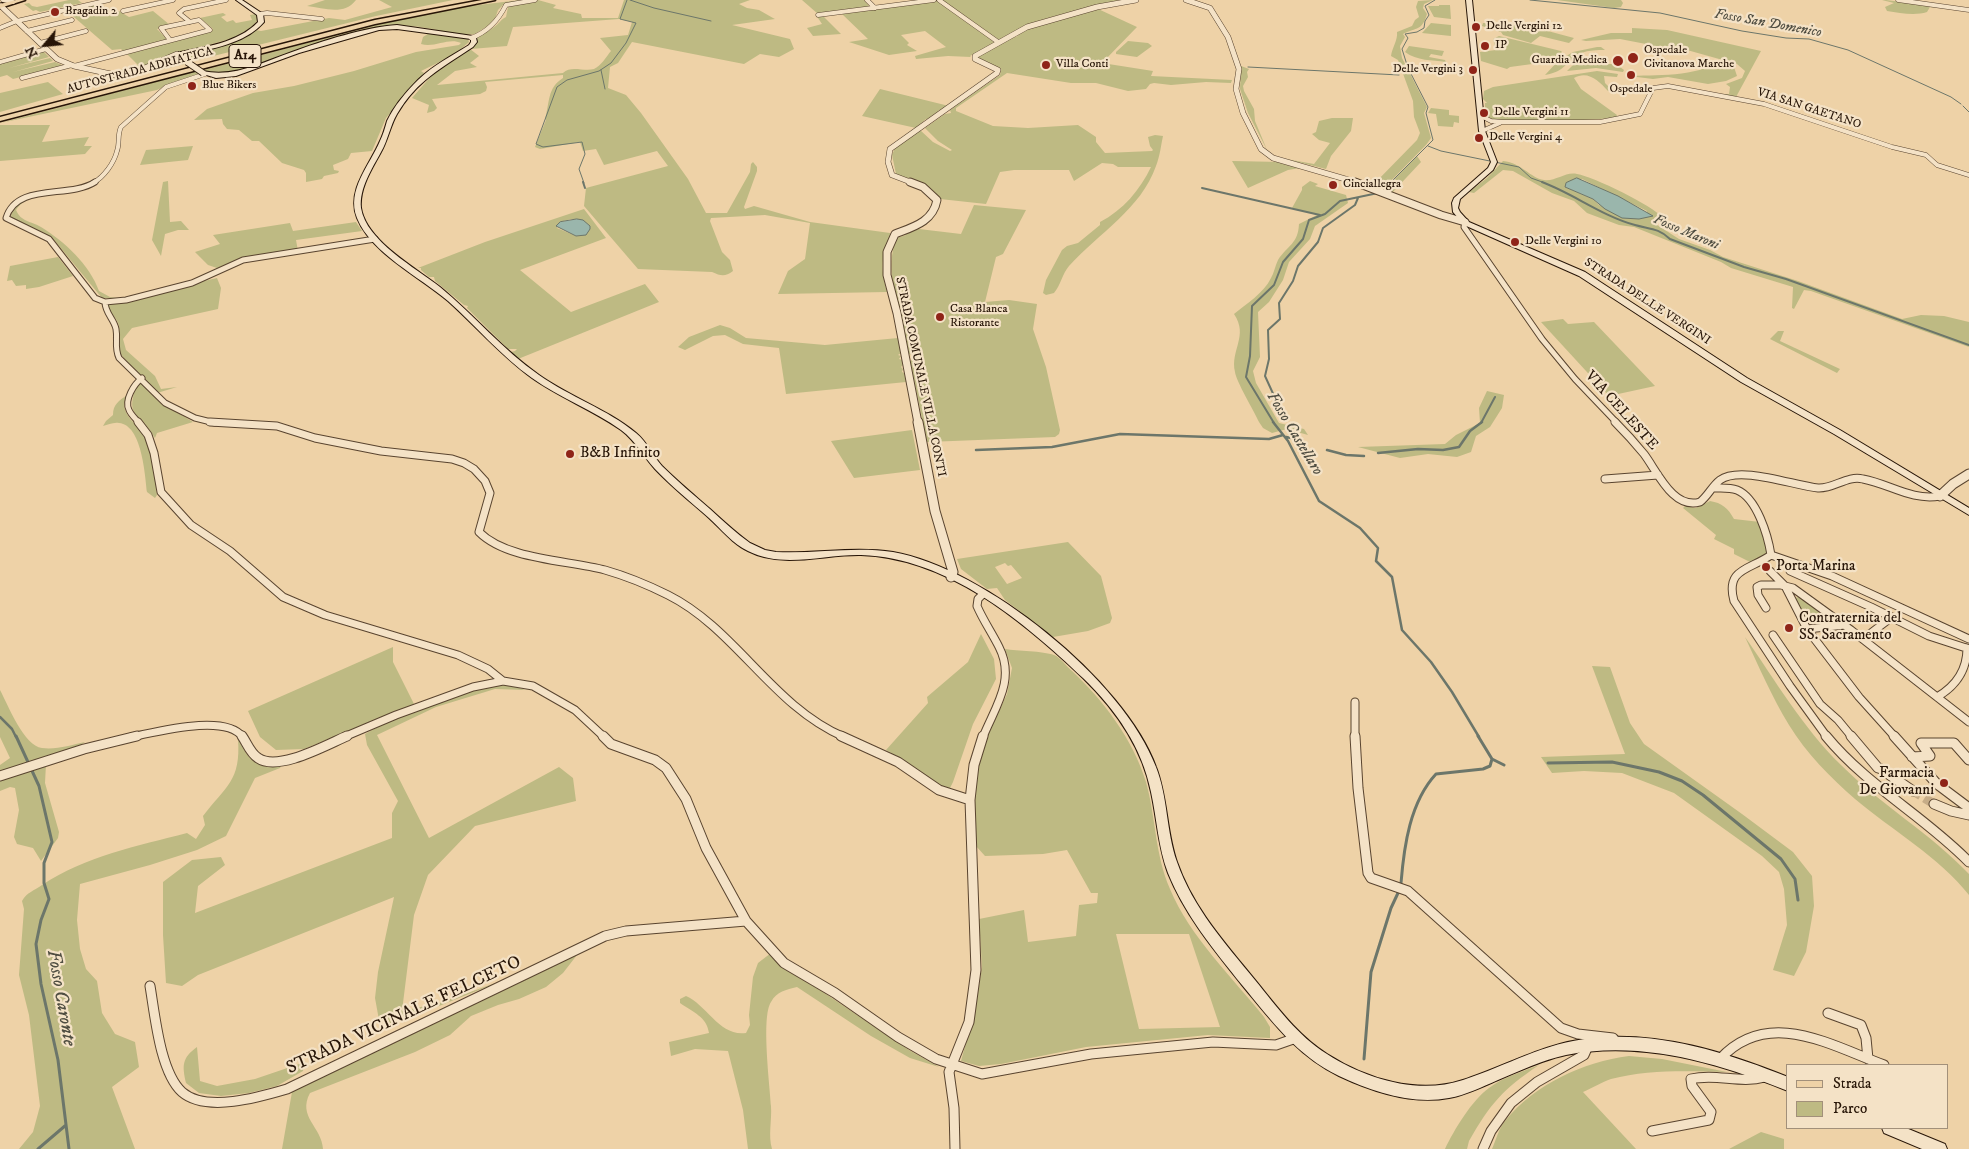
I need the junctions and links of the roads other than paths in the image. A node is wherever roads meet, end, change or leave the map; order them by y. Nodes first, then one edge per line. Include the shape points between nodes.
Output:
1 (22, 0) edge
2 (109, 0) edge
3 (172, 0) edge
4 (226, 0) edge
5 (239, 0) edge
6 (473, 0) edge
7 (492, 0) edge
8 (535, 0) edge
9 (867, 0) edge
10 (934, 0) edge
11 (939, 0) edge
12 (1136, 0) edge
13 (1186, 0) edge
14 (1470, 0) edge
15 (1898, 0) edge
16 (96, 1) edge
17 (2, 3) edge
18 (875, 8) junction
19 (184, 9) junction
20 (1969, 10) edge
21 (123, 11) dead end
22 (260, 14) junction
23 (818, 15) dead end
24 (322, 19) dead end
25 (72, 20) dead end
26 (15, 22) junction
27 (190, 22) junction
28 (0, 27) edge
29 (27, 31) junction
30 (86, 31) dead end
31 (471, 38) junction
32 (170, 40) junction
33 (998, 42) junction
34 (40, 43) junction
35 (46, 49) junction
36 (182, 57) junction
37 (0, 62) edge
38 (73, 66) junction
39 (204, 73) junction
40 (22, 78) dead end
41 (0, 118) edge
42 (1481, 119) junction
43 (1492, 123) junction
44 (1482, 131) junction
45 (1969, 175) edge
46 (1381, 192) joint
47 (1465, 222) junction
48 (375, 239) junction
49 (105, 302) junction
50 (142, 378) junction
51 (1969, 474) edge
52 (1658, 475) junction
53 (1605, 479) dead end
54 (1713, 488) junction
55 (1940, 496) junction
56 (1969, 512) edge
57 (1771, 555) junction
58 (1764, 566) junction
59 (1790, 571) dead end
60 (951, 577) junction
61 (1785, 586) junction
62 (983, 594) junction
63 (1766, 608) dead end
64 (1892, 617) junction
65 (1845, 625) junction
66 (1807, 629) junction
67 (1773, 635) dead end
68 (1969, 639) edge
69 (1863, 640) junction
70 (1968, 649) edge
71 (502, 681) junction
72 (1937, 697) junction
73 (1355, 702) dead end
74 (1969, 722) edge
75 (1912, 757) junction
76 (1969, 760) edge
77 (0, 776) edge
78 (1913, 791) tunnel mouth
79 (970, 800) junction
80 (1934, 804) tunnel mouth
81 (1969, 808) edge
82 (1969, 815) edge
83 (1969, 862) edge
84 (746, 921) junction
85 (150, 986) dead end
86 (1828, 1013) dead end
87 (1296, 1038) junction
88 (1618, 1044) junction
89 (1588, 1045) junction
90 (1720, 1059) junction
91 (1868, 1059) junction
92 (951, 1064) junction
93 (1881, 1064) edge
94 (1768, 1075) junction
95 (1786, 1083) edge
96 (1891, 1129) edge
97 (1652, 1131) dead end
98 (955, 1149) edge
99 (1483, 1149) edge
100 (1940, 1149) edge

1 - 17 main road
2 - 16 street
3 - 19 street
3 - 21 street
4 - 19 street
5 - 22 main road
6 - 41 highway, AUTOSTRADA ADRIATICA / A14 via 355,24
7 - 41 highway, AUTOSTRADA ADRIATICA / A14 via 375,22
8 - 31 street via 508,4 494,25
9 - 18 street
10 - 18 street
11 - 33 street
12 - 33 street, STRADA COMUNALE VILLA CONTI via 1097,7 1027,27
13 - 46 street via 1212,10 1228,37 1238,69 1236,89 1239,101 1263,152
14 - 42 main road
15 - 20 street
16 - 26 street
17 - 26 street
18 - 23 street
19 - 27 street via 178,13
22 - 24 street
22 - 36 main road via 261,22 250,32
25 - 29 street
26 - 28 street
26 - 29 street
27 - 32 street via 160,28
27 - 32 street via 199,20 210,30
29 - 34 street
30 - 34 street
31 - 39 main road via 397,27 379,28 236,74 218,76
31 - 48 main road via 474,42 470,46 429,72 393,115 358,196 361,219
32 - 38 street
33 - 60 street, STRADA COMUNALE VILLA CONTI via 974,57 997,69 996,75 888,152 892,175 923,187 937,200 924,223 895,234 887,252 887,274 936,511 953,572
34 - 35 street
35 - 37 street
35 - 38 street via 57,59
36 - 38 street via 166,58 120,76
36 - 39 main road, bridge
38 - 40 street
39 - 49 street via 166,87 121,127 117,134 118,152 101,179 64,191 27,196 12,204 7,212 8,220 49,239 95,298
42 - 43 street
42 - 44 main road
43 - 44 street, VIA SAN GAETANO
43 - 45 street, VIA SAN GAETANO via 1600,122 1637,116 1653,88 1668,86 1764,104 1892,147 1926,155 1937,165
44 - 47 main road via 1494,162 1455,202 1457,214
46 - 47 street
47 - 52 street, VIA CELESTE via 1464,227 1541,338 1640,448
47 - 55 main road, STRADA DELLE VERGINI via 1582,274 1736,375 1837,432
48 - 49 street via 243,260 192,283 126,300
48 - 60 main road via 447,296 531,374 632,434 663,471 752,550 776,556 885,554 915,561
49 - 50 street via 115,325 115,351
50 - 71 street via 133,386 128,408 148,435 161,492 191,525 230,551 283,597 325,615 458,655 488,669
50 - 79 street via 165,403 215,423 277,426 315,438 464,463 474,469 488,487 489,500 480,532 488,541 512,550 605,570 686,605 801,713 840,736 891,758 935,789
51 - 55 street
52 - 53 street
52 - 54 street, VIA CELESTE via 1688,503 1701,502
54 - 55 street, VIA CELESTE via 1719,480 1732,475 1819,488 1857,478 1915,498
54 - 57 street via 1736,489 1749,497
55 - 56 main road, STRADA DELLE VERGINI
57 - 58 street
57 - 68 street via 1832,576
58 - 61 street
58 - 83 street via 1742,570 1734,576 1730,592 1799,698 1852,764
59 - 64 street
60 - 62 main road
61 - 63 street via 1757,587
61 - 65 street via 1793,588
61 - 66 street
62 - 79 street via 977,606 1002,654 1006,672 1004,688 980,742
62 - 87 main road via 1021,619 1091,679 1119,713 1147,758 1155,782 1169,856 1190,907
64 - 69 street
64 - 70 street via 1929,636
65 - 66 street
65 - 69 street
66 - 75 street via 1859,697
67 - 78 street via 1820,704 1879,768
69 - 72 street
70 - 72 street via 1965,669
71 - 77 street via 454,693 276,762 254,756 233,728 193,727 137,736
71 - 84 street via 516,681 554,696 575,710 611,744 654,760 666,768 686,799 706,848
72 - 74 street
73 - 88 street via 1359,787 1371,878 1408,891 1561,1028 1578,1034 1613,1038
75 - 76 street via 1930,756 1920,743 1955,743
75 - 81 street via 1946,792
79 - 92 street via 976,970 970,1022
80 - 82 street
84 - 85 street, STRADA VICINALE FELCETO via 626,931 604,936 287,1089 234,1102 196,1099 183,1093 174,1080 162,1047
84 - 92 street via 784,963 835,993 918,1050
86 - 91 street via 1860,1025 1866,1038
87 - 89 main road via 1312,1052 1354,1075 1396,1090 1416,1093 1440,1093 1462,1088 1538,1057
87 - 92 street via 1276,1045 1213,1042 1090,1054 982,1074
88 - 89 main road
88 - 90 main road via 1642,1045
89 - 99 street via 1584,1055 1529,1085 1514,1098 1494,1125
90 - 91 street via 1738,1042 1770,1032 1824,1043
90 - 94 main road
91 - 93 street
92 - 98 street
94 - 95 main road
94 - 97 street via 1747,1080 1691,1078 1692,1086 1711,1112 1709,1120
96 - 100 main road

